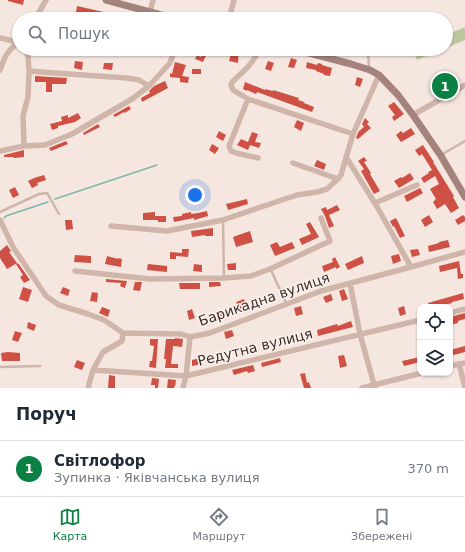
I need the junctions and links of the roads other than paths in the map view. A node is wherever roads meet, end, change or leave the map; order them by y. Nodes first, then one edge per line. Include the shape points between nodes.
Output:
1 (46, 0) edge
2 (106, 0) edge
3 (153, 0) edge
4 (234, 0) edge
5 (39, 12) edge
6 (150, 12) joint
7 (231, 12) edge
8 (0, 38) edge
9 (12, 42) edge
10 (12, 47) edge
11 (28, 56) edge
12 (172, 56) edge
13 (256, 56) edge
14 (321, 56) edge
15 (369, 56) edge
16 (0, 70) edge
17 (370, 70) junction
18 (29, 71) junction
19 (379, 75) junction
20 (465, 85) edge
21 (149, 86) junction
22 (248, 99) junction
23 (413, 115) junction
24 (353, 134) junction
25 (465, 141) edge
26 (24, 146) junction
27 (0, 151) edge
28 (441, 156) junction
29 (346, 157) junction
30 (258, 158) dead end
31 (293, 163) dead end
32 (338, 179) junction
33 (417, 185) dead end
34 (465, 197) edge
35 (375, 203) junction
36 (0, 212) edge
37 (59, 214) dead end
38 (321, 218) dead end
39 (0, 220) edge
40 (223, 220) junction
41 (111, 226) dead end
42 (2, 228) edge
43 (465, 252) edge
44 (411, 267) junction
45 (270, 269) junction
46 (75, 271) dead end
47 (224, 278) junction
48 (350, 283) junction
49 (286, 304) junction
50 (465, 309) edge
51 (453, 312) edge
52 (417, 321) edge
53 (124, 333) junction
54 (360, 334) junction
55 (190, 337) junction
56 (462, 363) edge
57 (40, 366) dead end
58 (0, 367) edge
59 (93, 370) junction
60 (417, 374) edge
61 (186, 376) junction
62 (375, 386) edge
63 (465, 387) edge
64 (88, 388) edge
65 (183, 388) edge
66 (362, 388) edge

1 - 5 street
2 - 6 street
3 - 6 street
4 - 7 street
8 - 9 street
10 - 16 street
11 - 18 street
12 - 21 street via 170,63
13 - 22 street via 231,85 233,90
14 - 17 street
15 - 17 lane
17 - 19 street
18 - 21 street via 127,78 139,80
18 - 26 street via 28,97 23,116
19 - 23 street
19 - 24 street
20 - 23 street
21 - 26 street via 132,99 72,134 45,145
22 - 24 street
22 - 30 street via 229,146 236,154
23 - 28 street
24 - 29 street
25 - 28 lane
26 - 27 street
28 - 34 street
29 - 32 street
29 - 35 street
31 - 32 street
32 - 40 street via 317,192 297,195
33 - 35 street
35 - 44 street
36 - 37 lane via 39,194 47,193
38 - 45 street via 330,241
39 - 42 street
40 - 41 street via 167,231
40 - 47 lane
42 - 53 street via 46,296 59,305 104,320
43 - 44 street, Барикадна вулиця
44 - 48 street, Барикадна вулиця
45 - 47 street via 251,276
45 - 49 lane
46 - 47 street via 150,279
48 - 49 street, Барикадна вулиця
48 - 54 street
49 - 55 street, Барикадна вулиця via 210,333
50 - 51 street
52 - 54 street, Редутна вулиця
53 - 55 street, Барикадна вулиця via 181,334
53 - 59 street via 122,341 103,352
54 - 61 street, Редутна вулиця
54 - 62 street
55 - 61 street
56 - 63 street
57 - 58 lane
59 - 61 street, Редутна вулиця
59 - 64 street
60 - 62 street
61 - 65 street
62 - 66 street

